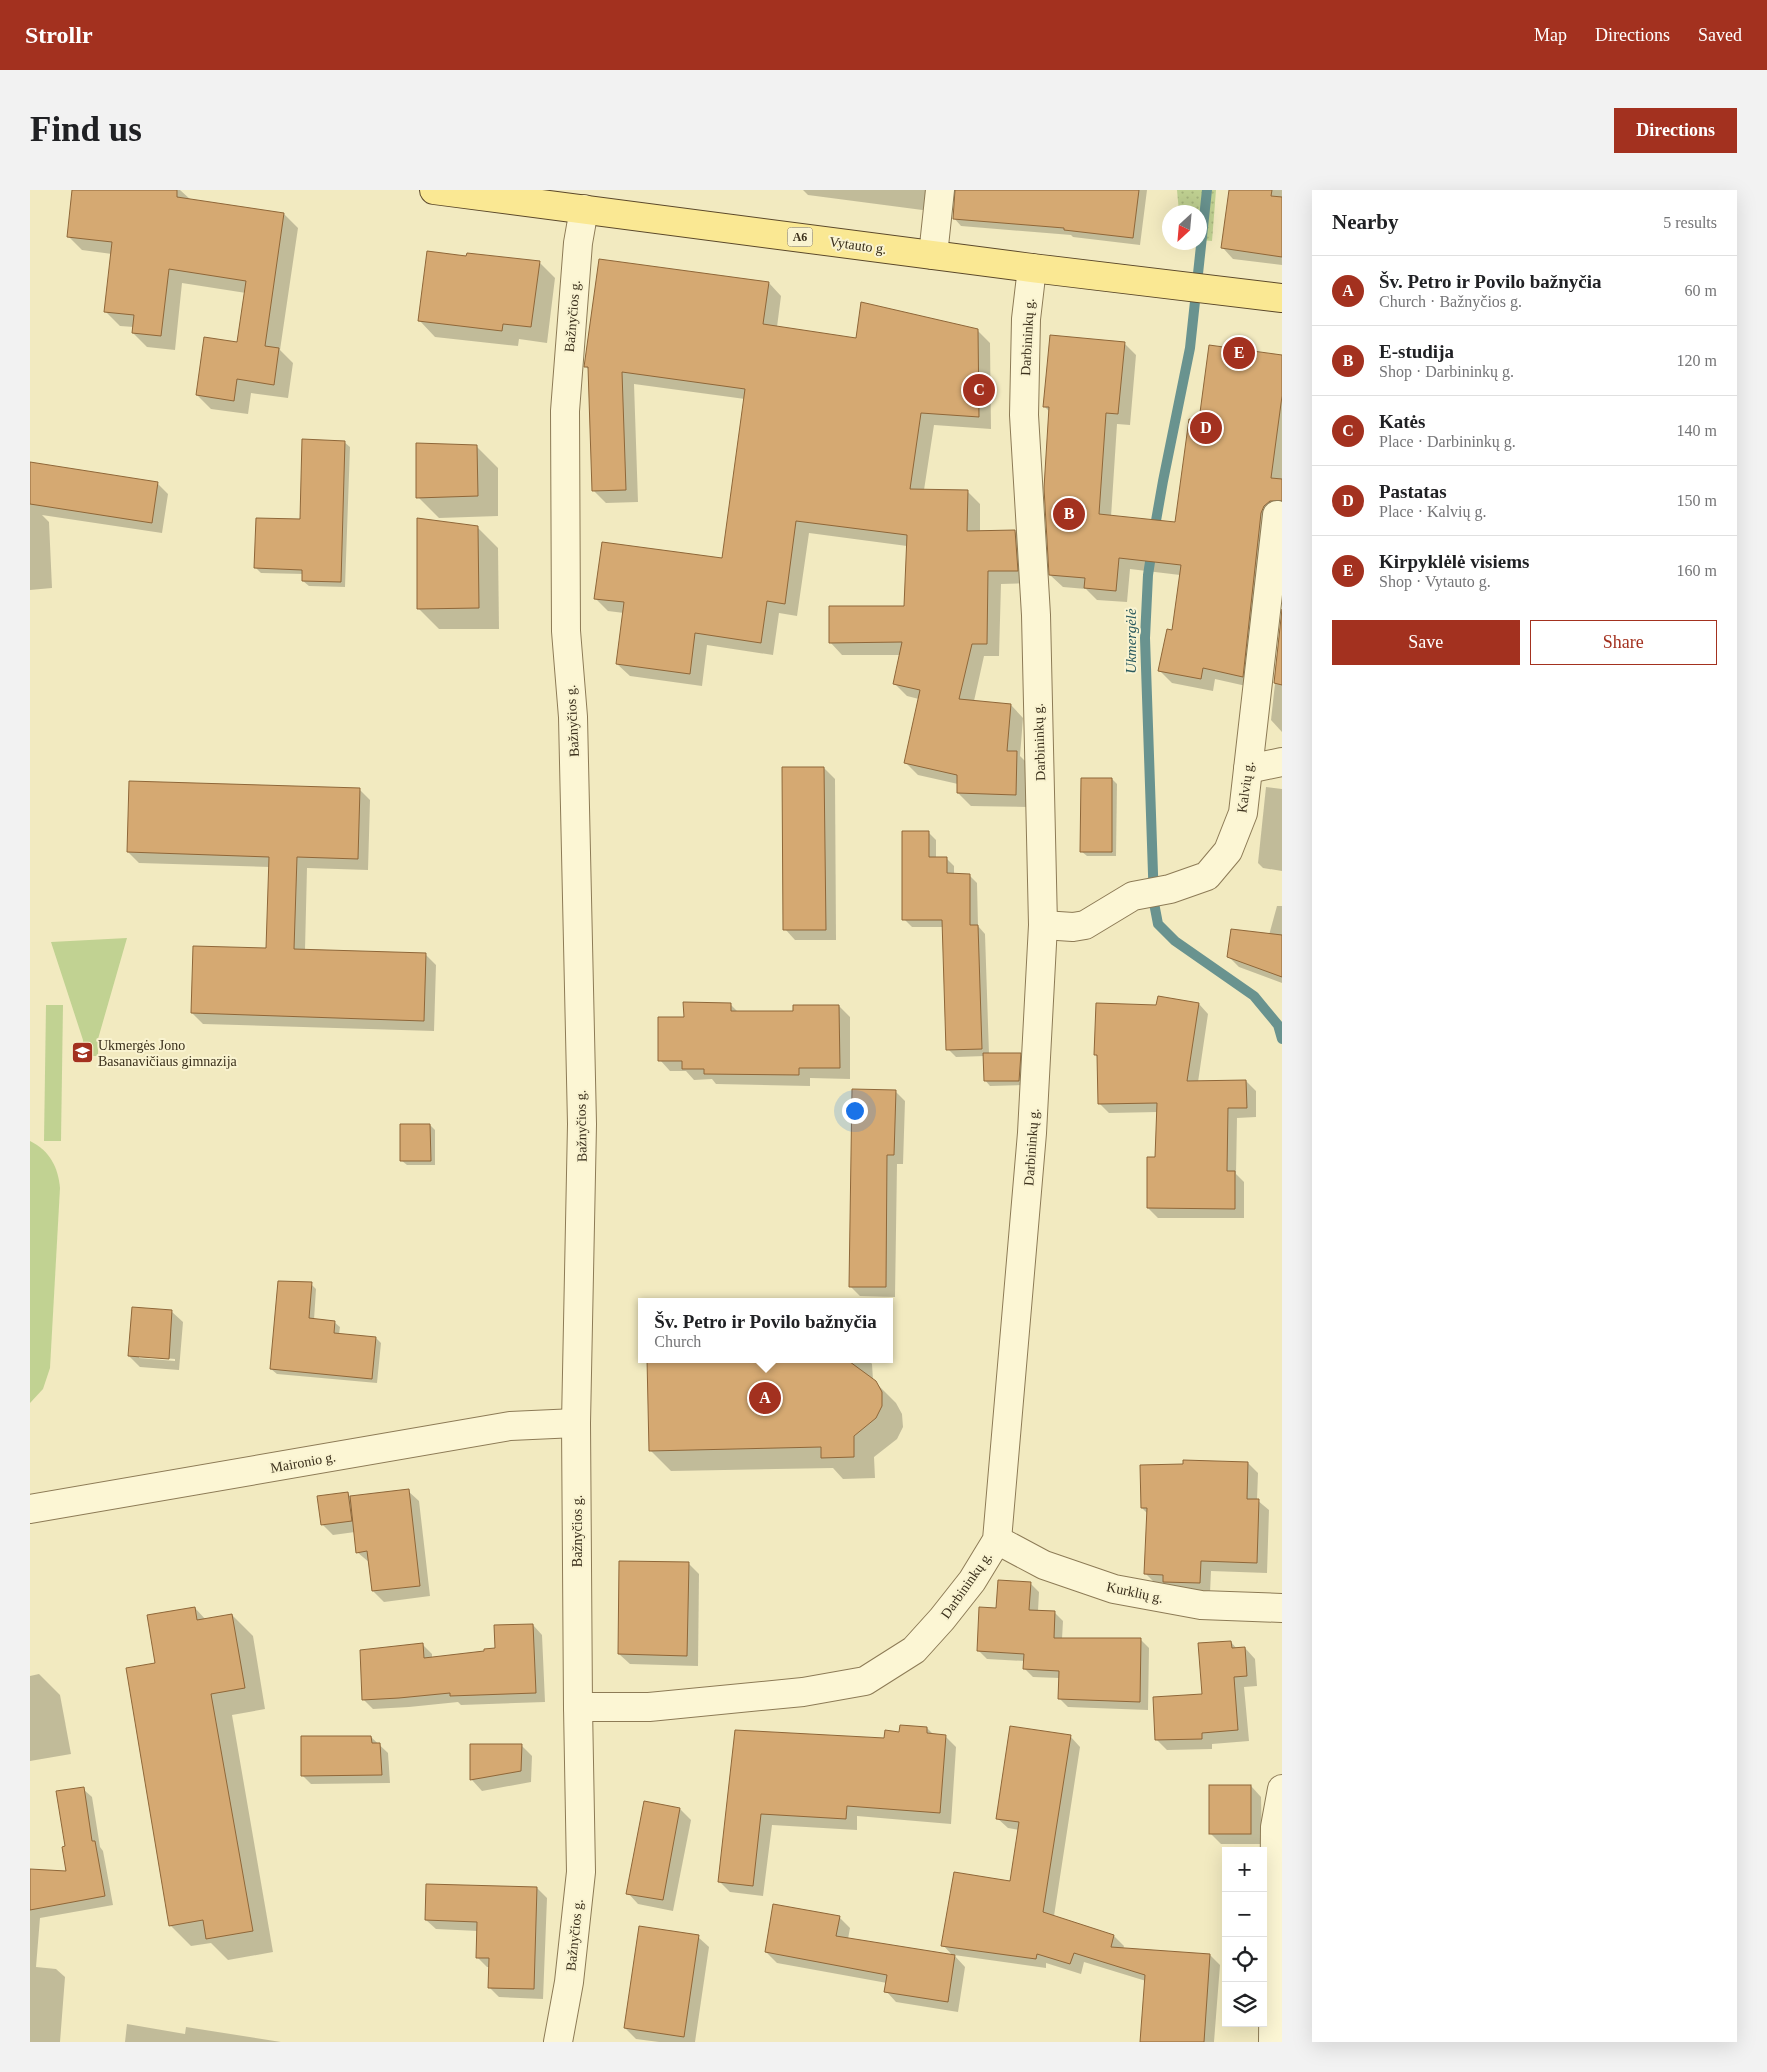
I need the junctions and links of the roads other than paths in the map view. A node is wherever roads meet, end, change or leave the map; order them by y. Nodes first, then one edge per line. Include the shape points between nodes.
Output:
1 (434, 190) edge
2 (940, 190) edge
3 (584, 209) junction
4 (932, 255) junction
5 (1032, 268) junction
6 (1282, 298) edge
7 (1277, 515) dead end
8 (1274, 621) edge
9 (1282, 762) edge
10 (1248, 769) junction
11 (1043, 925) junction
12 (576, 1423) junction
13 (30, 1510) edge
14 (997, 1540) junction
15 (1282, 1608) edge
16 (578, 1707) junction
17 (1282, 1789) edge
18 (558, 2042) edge
19 (1273, 2042) edge

1 - 3 main road, Vytauto g. / A6
2 - 4 street
3 - 4 main road, Vytauto g. / A6
3 - 12 street, Bažnyčios g. via 578,243 565,411 566,631 573,717 582,1124
4 - 5 main road, Vytauto g. / A6
5 - 6 main road, Vytauto g. / A6
5 - 11 street, Darbininkų g. via 1026,319 1024,415 1036,615
7 - 8 street, Kalvių g.
8 - 10 street, Kalvių g.
9 - 10 street
10 - 11 street, Kalvių g. via 1243,814 1228,851 1207,876 1170,889 1134,896 1085,925
11 - 14 street, Darbininkų g. via 1032,1133
12 - 13 street, Maironio g. via 510,1426
12 - 16 street, Bažnyčios g.
14 - 15 street, Kurklių g. via 1044,1565 1114,1589 1201,1605
14 - 16 street, Darbininkų g. via 972,1581 914,1650 865,1681 804,1692 649,1707
16 - 18 street, Bažnyčios g. via 581,1872 569,1982
17 - 19 street via 1275,1827

